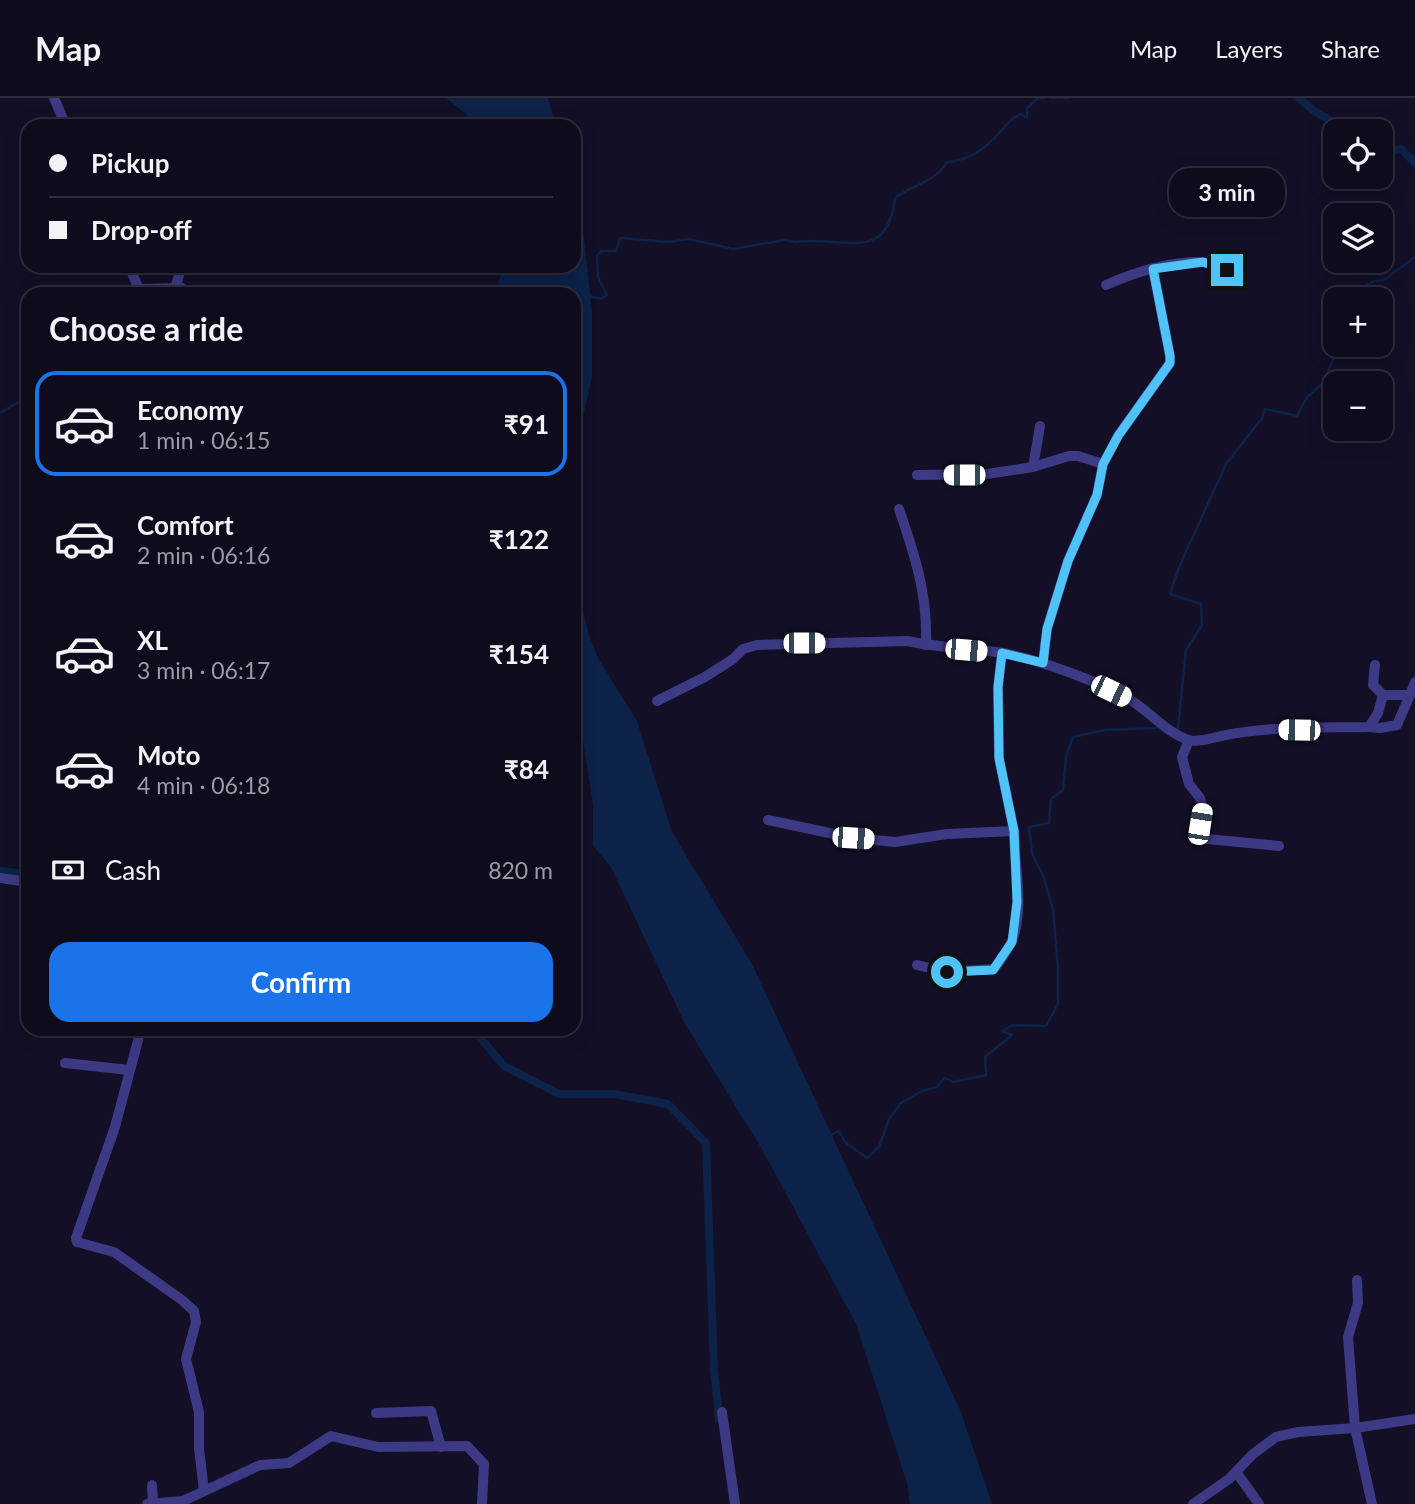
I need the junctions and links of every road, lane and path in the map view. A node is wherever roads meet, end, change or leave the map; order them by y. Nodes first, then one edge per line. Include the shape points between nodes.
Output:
1 (54, 98) edge
2 (63, 119) edge
3 (1153, 269) junction
4 (1227, 270) dead end
5 (1106, 285) dead end
6 (1040, 426) dead end
7 (1103, 464) junction
8 (1033, 467) junction
9 (917, 475) dead end
10 (899, 509) dead end
11 (926, 645) junction
12 (1002, 653) junction
13 (1043, 663) junction
14 (1375, 665) dead end
15 (1415, 682) edge
16 (1383, 695) junction
17 (1410, 695) junction
18 (657, 701) dead end
19 (1369, 727) junction
20 (1189, 740) junction
21 (768, 820) dead end
22 (1014, 831) junction
23 (1279, 846) dead end
24 (0, 878) edge
25 (21, 881) edge
26 (917, 965) dead end
27 (139, 1036) edge
28 (65, 1063) dead end
29 (129, 1070) junction
30 (1357, 1279) dead end
31 (722, 1412) dead end
32 (376, 1413) dead end
33 (1415, 1419) edge
34 (1355, 1427) junction
35 (441, 1447) junction
36 (1236, 1472) junction
37 (152, 1485) dead end
38 (204, 1491) junction
39 (153, 1503) edge
40 (147, 1504) edge
41 (481, 1504) edge
42 (734, 1504) edge
43 (1193, 1504) edge
44 (1259, 1504) edge
45 (1372, 1504) edge

1 - 2 street
3 - 4 street via 1203,262
3 - 5 street
3 - 7 street via 1170,363
6 - 8 street
7 - 8 street via 1078,456
7 - 13 street via 1097,495 1068,561 1047,629
8 - 9 street via 987,474
10 - 11 street via 919,567 927,614
11 - 12 street
11 - 18 street via 908,641 757,645
12 - 13 street
12 - 22 street via 999,758
13 - 20 street via 1133,701
14 - 16 street via 1373,685
15 - 17 street
16 - 17 street
16 - 19 street
17 - 19 street via 1397,725
19 - 20 street via 1264,729
20 - 23 street via 1182,757 1189,784 1203,807 1200,824 1207,839
21 - 22 street via 895,842
22 - 26 street via 1015,927 1012,942 993,970 947,972
24 - 25 street
27 - 29 street
28 - 29 street
29 - 38 street via 115,1127 76,1238 114,1252 194,1311 196,1322 186,1359 199,1412
30 - 34 street via 1358,1303 1348,1337
31 - 42 street
32 - 35 street via 431,1411
33 - 34 street
34 - 36 street via 1276,1437
34 - 45 street
35 - 38 street via 378,1447 331,1436 289,1463 260,1465
35 - 41 street via 467,1446 484,1464
36 - 43 street
36 - 44 street
37 - 39 street
38 - 39 street via 183,1501
39 - 40 street

